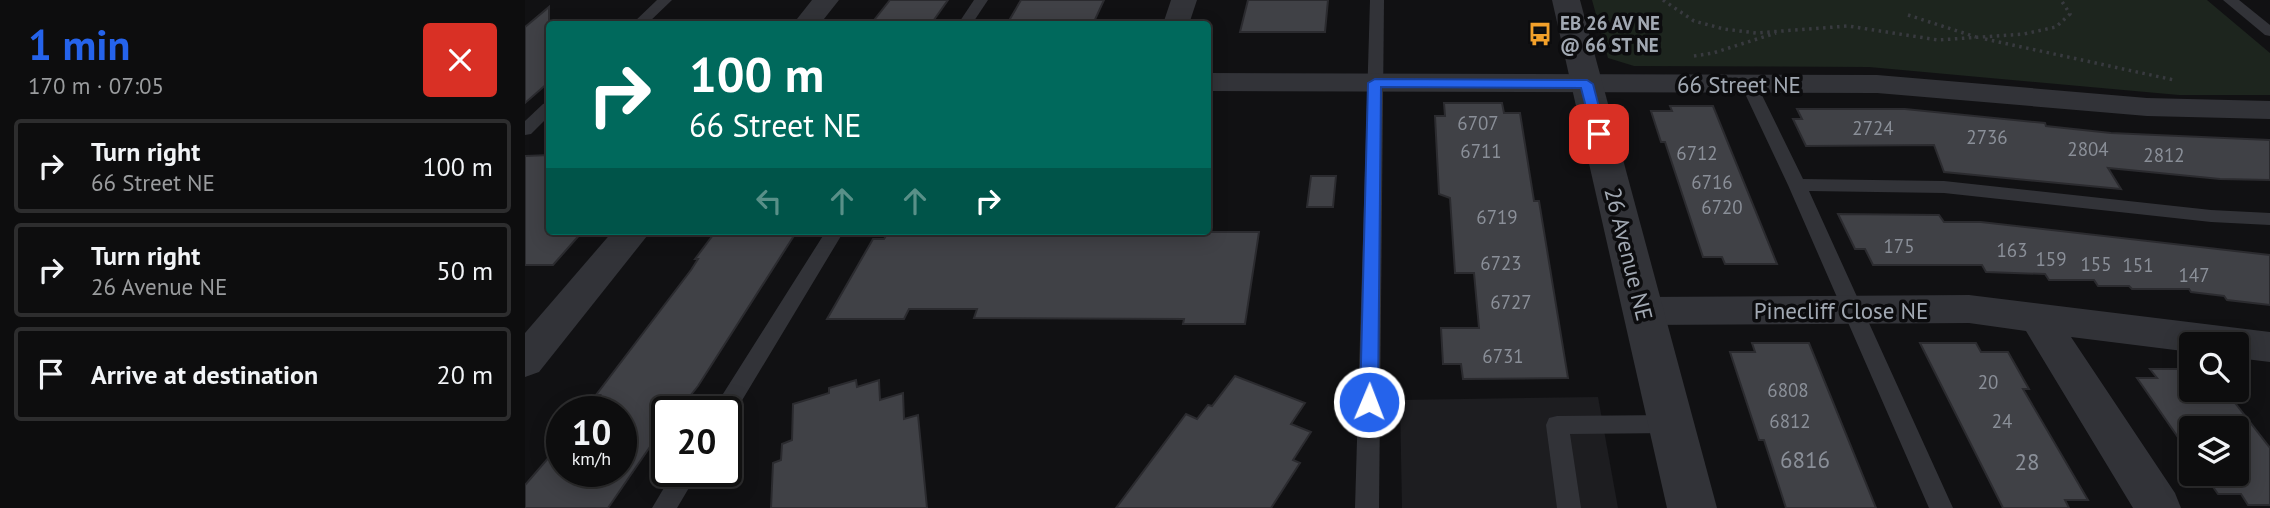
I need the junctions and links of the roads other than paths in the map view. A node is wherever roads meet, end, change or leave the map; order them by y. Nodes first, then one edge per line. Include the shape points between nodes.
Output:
1 (665, 0) edge
2 (826, 0) edge
3 (981, 0) edge
4 (1184, 0) edge
5 (1377, 0) edge
6 (1566, 0) edge
7 (2230, 0) edge
8 (642, 21) edge
9 (808, 21) edge
10 (967, 21) edge
11 (1177, 21) edge
12 (2270, 32) edge
13 (1211, 82) edge
14 (1375, 83) junction
15 (1748, 83) junction
16 (1587, 84) junction
17 (546, 110) edge
18 (2270, 110) edge
19 (525, 130) edge
20 (1797, 185) junction
21 (2270, 219) edge
22 (630, 235) edge
23 (833, 235) edge
24 (1851, 309) junction
25 (1643, 311) junction
26 (2039, 318) junction
27 (2264, 352) edge
28 (525, 361) edge
29 (733, 396) edge
30 (1671, 424) junction
31 (677, 487) edge
32 (664, 508) edge
33 (1367, 508) edge
34 (1569, 508) edge
35 (1692, 508) edge
36 (1941, 508) edge
37 (2158, 508) edge

1 - 8 lane
2 - 9 street
3 - 10 lane
4 - 11 street
5 - 14 lane
6 - 16 street, 26 Avenue NE
7 - 12 lane
13 - 14 street, 66 Street NE
14 - 16 street, 66 Street NE
14 - 33 lane
15 - 16 street, 66 Street NE
15 - 18 street, 66 Street NE via 1877,84 2147,107
15 - 20 lane
16 - 25 street, 26 Avenue NE
17 - 19 lane
20 - 21 lane via 1944,187
20 - 24 lane
22 - 28 street
23 - 29 lane
24 - 25 street, Pinecliff Close NE
24 - 26 street, Pinecliff Close NE via 1969,309
24 - 36 lane
25 - 30 street, 26 Avenue NE
26 - 27 street, Pinecliff Close NE
26 - 37 street
30 - 34 lane via 1557,425
30 - 35 street, 26 Avenue NE
31 - 32 lane

